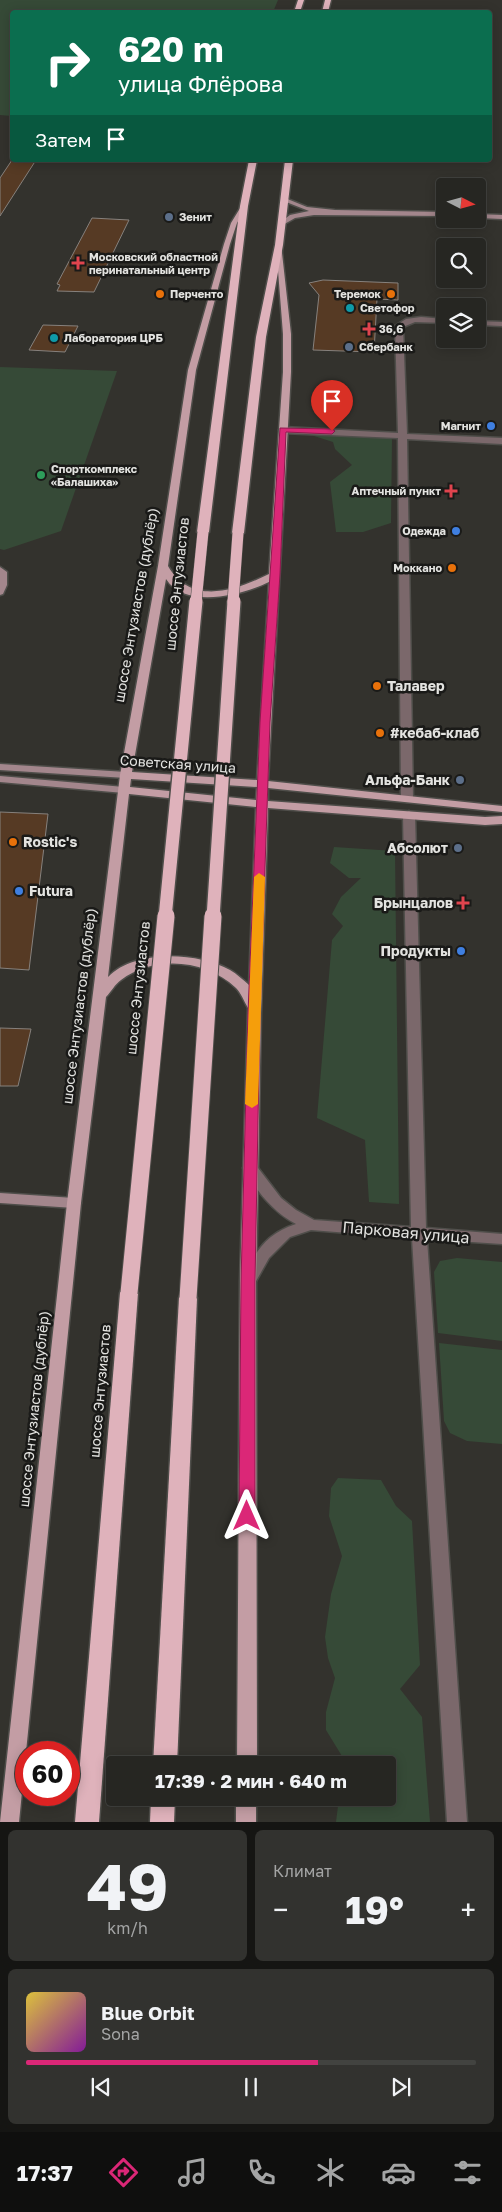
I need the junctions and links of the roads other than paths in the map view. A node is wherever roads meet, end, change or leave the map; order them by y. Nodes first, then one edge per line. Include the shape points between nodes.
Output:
1 (253, 162) edge
2 (290, 162) edge
3 (283, 199) junction
4 (244, 206) junction
5 (335, 212) junction
6 (436, 214) edge
7 (486, 216) edge
8 (502, 217) edge
9 (281, 224) junction
10 (279, 245) junction
11 (436, 321) edge
12 (486, 323) edge
13 (502, 324) edge
14 (283, 430) junction
15 (402, 435) junction
16 (502, 441) edge
17 (163, 566) junction
18 (1, 571) edge
19 (276, 574) junction
20 (0, 592) edge
21 (0, 767) edge
22 (126, 775) junction
23 (0, 778) edge
24 (263, 784) junction
25 (124, 790) junction
26 (407, 799) junction
27 (262, 803) junction
28 (502, 809) edge
29 (409, 815) junction
30 (502, 820) edge
31 (100, 997) junction
32 (254, 1013) junction
33 (250, 1168) junction
34 (0, 1198) edge
35 (74, 1203) junction
36 (311, 1225) junction
37 (418, 1232) junction
38 (502, 1239) edge
39 (248, 1282) junction
40 (165, 1756) edge
41 (247, 1756) edge
42 (163, 1806) edge
43 (246, 1806) edge
44 (9, 1822) edge
45 (88, 1822) edge
46 (162, 1822) edge
47 (246, 1822) edge
48 (456, 1822) edge

1 - 4 highway, шоссе Энтузиастов
2 - 3 highway
3 - 5 street via 306,209
3 - 9 highway
4 - 17 main road, шоссе Энтузиастов (дублёр) via 227,244 192,370
4 - 45 highway, шоссе Энтузиастов, bridge via 203,532 130,1293
5 - 6 street
5 - 9 street via 299,215
7 - 8 street
9 - 10 highway
10 - 14 main road via 287,334
10 - 40 highway, bridge via 261,337 238,533 188,1298
11 - 15 street via 404,321 399,326
12 - 13 street
14 - 15 street
14 - 19 main road
15 - 16 street
15 - 26 street
17 - 19 main road via 168,578 182,590 201,593 242,590
17 - 22 main road, шоссе Энтузиастов (дублёр)
18 - 20 street
19 - 24 main road
21 - 22 street, Советская улица
22 - 24 main road, Советская улица
22 - 25 main road, шоссе Энтузиастов (дублёр)
23 - 25 street
24 - 26 main road, Советская улица
24 - 27 main road
25 - 27 main road
25 - 31 main road, шоссе Энтузиастов (дублёр)
26 - 28 main road, Советская улица
27 - 29 main road
27 - 32 main road
29 - 30 main road
29 - 37 street
31 - 32 main road via 106,985 127,971 161,960 189,960 215,967 236,979 246,990
31 - 35 main road, шоссе Энтузиастов (дублёр)
32 - 33 main road
33 - 36 street, Парковая улица via 266,1193 290,1215
33 - 39 main road
34 - 35 street
35 - 44 main road, шоссе Энтузиастов (дублёр)
36 - 37 street, Парковая улица
36 - 39 street, Парковая улица via 285,1233 263,1254
37 - 38 street, Парковая улица
37 - 48 street
39 - 41 main road
42 - 46 highway
43 - 47 main road

